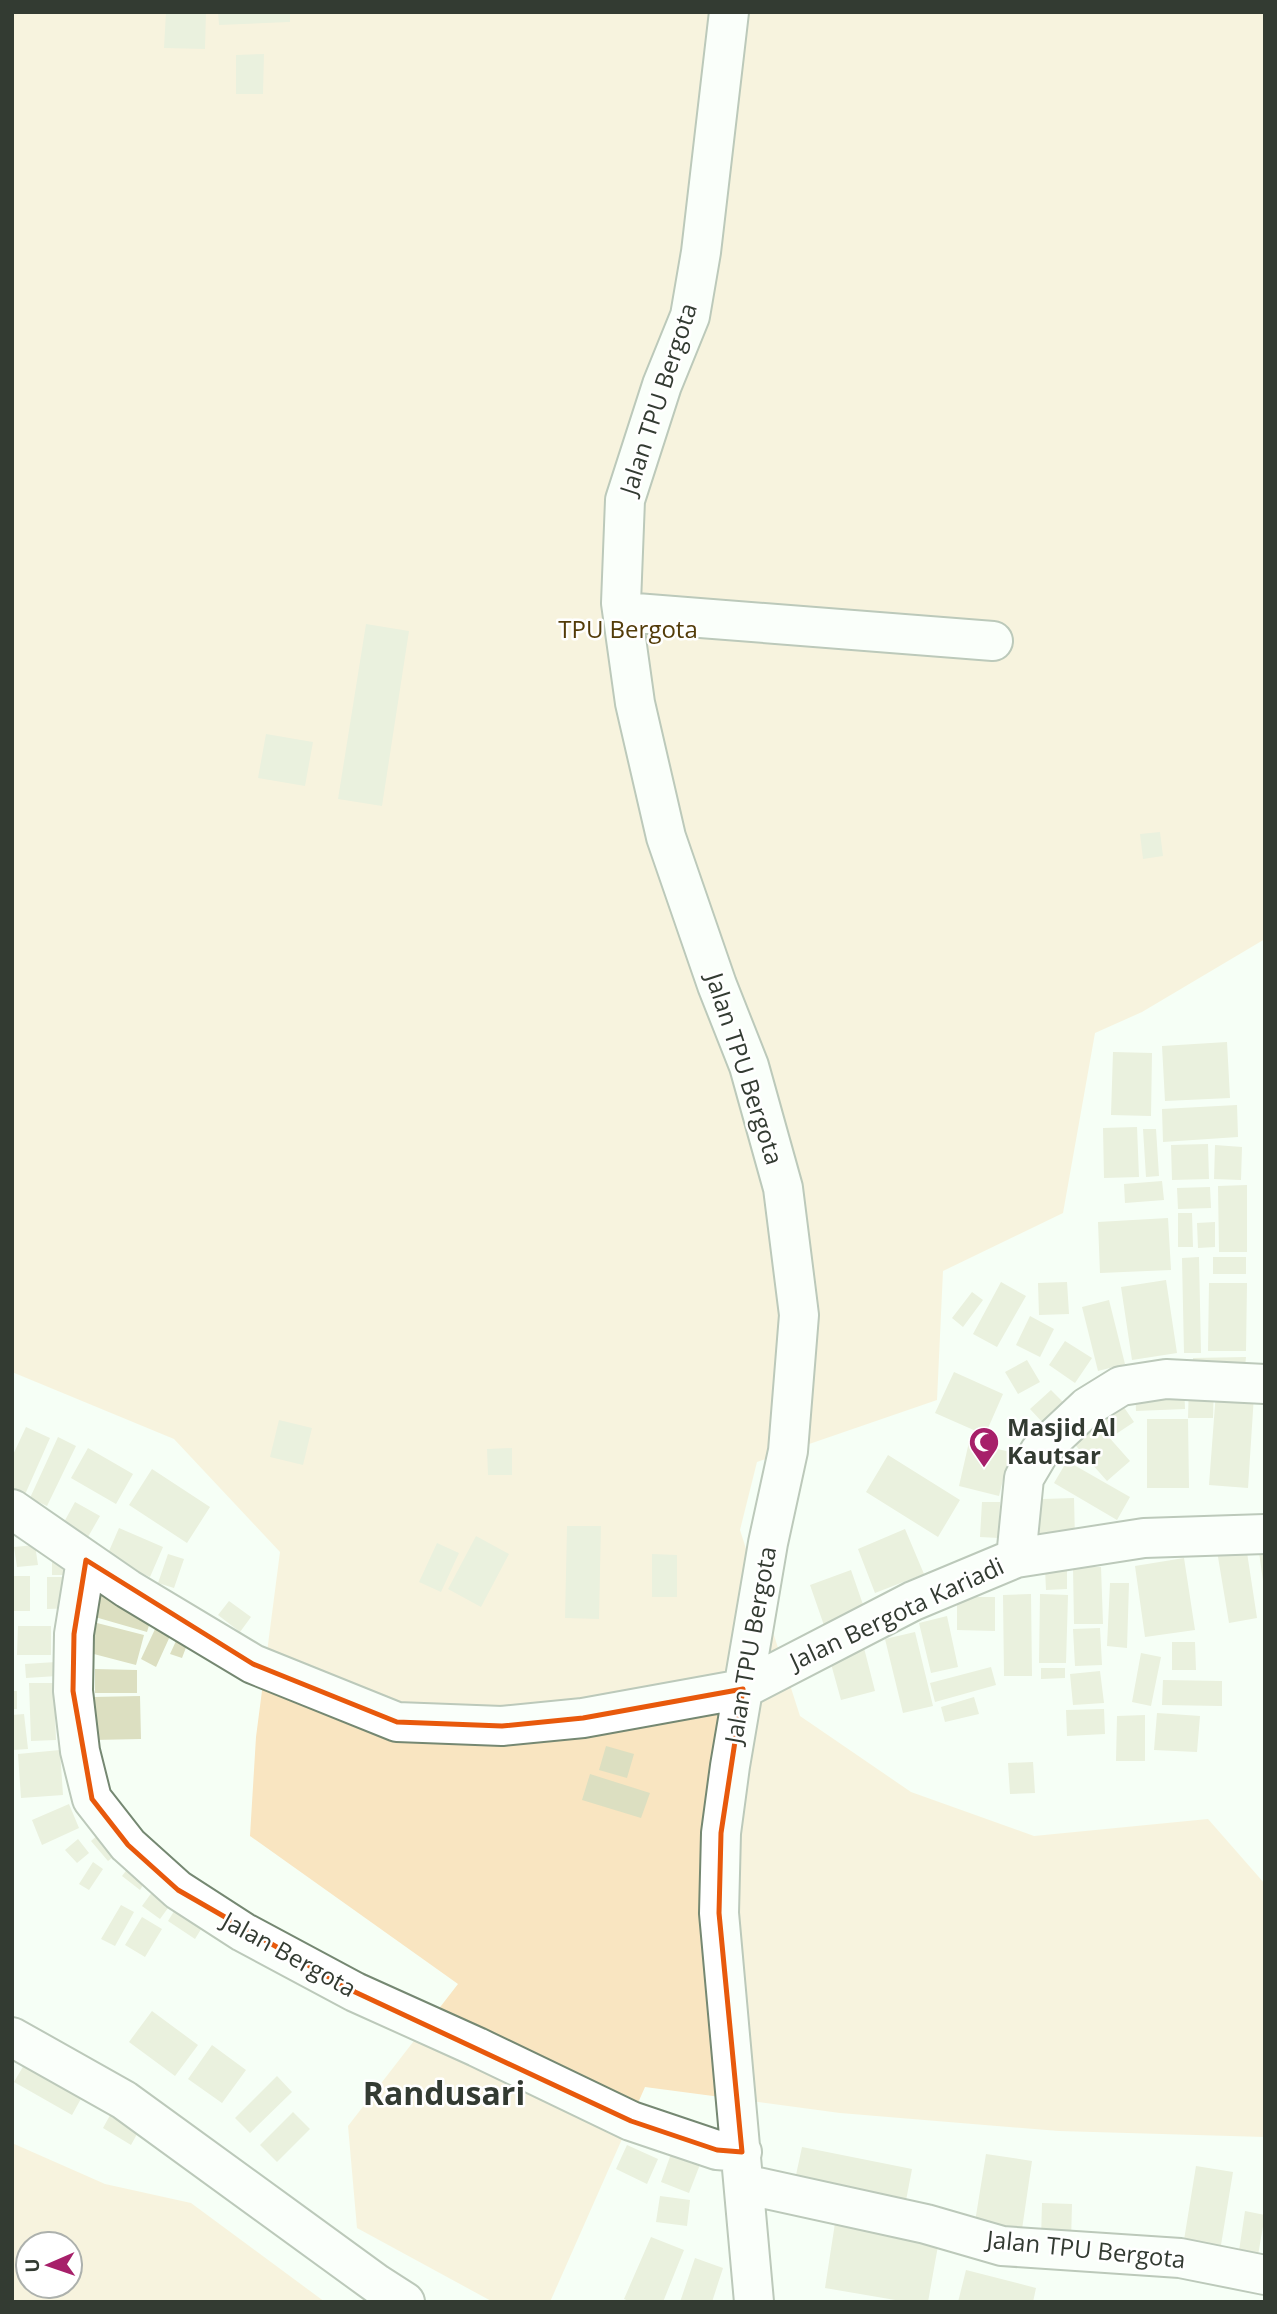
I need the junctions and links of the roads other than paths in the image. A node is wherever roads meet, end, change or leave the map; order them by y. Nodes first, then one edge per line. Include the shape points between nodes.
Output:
1 (729, 12) edge
2 (623, 612) junction
3 (993, 641) dead end
4 (1265, 1384) edge
5 (12, 1508) edge
6 (1265, 1534) edge
7 (1016, 1558) junction
8 (86, 1560) junction
9 (743, 1689) junction
10 (12, 2037) edge
11 (743, 2168) junction
12 (1265, 2275) edge
13 (382, 2296) edge
14 (754, 2302) edge

1 - 2 street, Jalan TPU Bergota via 690,316 625,500
2 - 3 street
2 - 9 street, Jalan TPU Bergota via 635,703 666,837 749,1066 783,1188 799,1315 788,1451
4 - 7 street via 1166,1379 1121,1386 1087,1407 1041,1451 1024,1478
5 - 8 street
6 - 7 street, Jalan Bergota Kariadi via 1144,1538
7 - 9 street, Jalan Bergota Kariadi via 913,1601
8 - 9 street via 253,1664 397,1722 502,1726 569,1720
8 - 11 street, Jalan Bergota via 74,1634 73,1692 80,1751 92,1799 128,1845 178,1890 243,1932 355,1992 631,2121 717,2150
9 - 11 street, Jalan TPU Bergota via 721,1833 719,1913
10 - 13 street via 124,2100
11 - 12 street, Jalan TPU Bergota via 1002,2246 1180,2258
11 - 14 street, Jalan TPU Bergota

